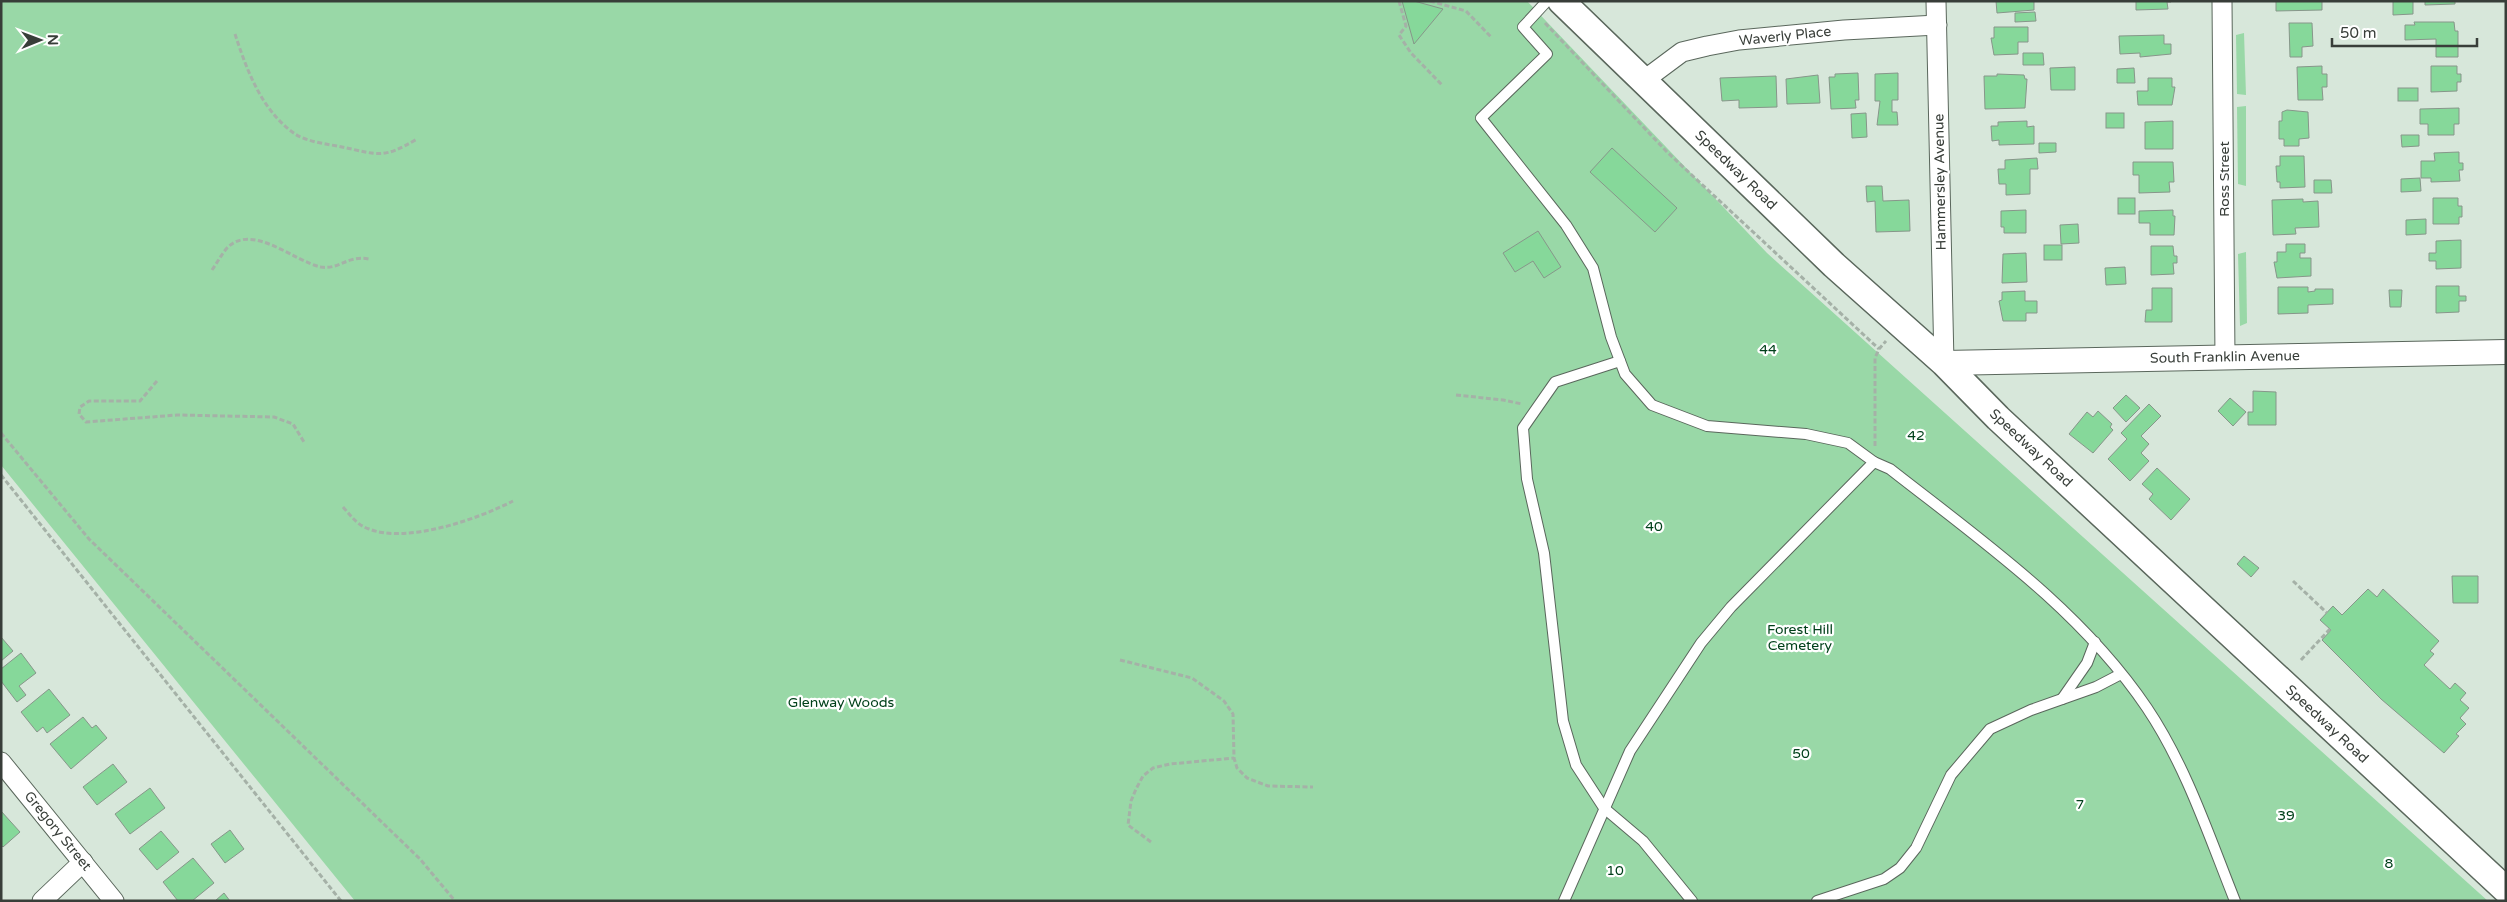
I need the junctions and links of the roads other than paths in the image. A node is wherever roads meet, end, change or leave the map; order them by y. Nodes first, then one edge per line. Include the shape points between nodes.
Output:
1 (1547, 1) edge
2 (1561, 1) edge
3 (1936, 1) edge
4 (2222, 1) edge
5 (1937, 25) junction
6 (1643, 81) junction
7 (2506, 352) edge
8 (2225, 357) junction
9 (1620, 361) junction
10 (1944, 363) junction
11 (1874, 462) junction
12 (2095, 642) junction
13 (2121, 674) junction
14 (2062, 699) junction
15 (1, 762) edge
16 (1604, 808) junction
17 (83, 862) junction
18 (2506, 890) edge
19 (42, 901) edge
20 (114, 901) edge
21 (1564, 901) edge
22 (1692, 901) edge
23 (1817, 901) edge
24 (2235, 901) edge

1 - 9 lane via 1523,27 1547,54 1481,118 1566,225 1593,268 1608,329
2 - 6 main road, Speedway Road
3 - 5 street, Hammersley Avenue
4 - 8 street, Ross Street
5 - 6 street, Waverly Place via 1844,30 1707,46 1682,52
5 - 10 street, Hammersley Avenue
6 - 10 main road, Speedway Road via 1834,265
7 - 8 street, South Franklin Avenue
8 - 10 street, South Franklin Avenue
9 - 11 lane via 1626,374 1652,405 1707,426 1806,434 1848,444
9 - 16 lane via 1555,382 1523,428 1527,479 1544,553 1563,721 1576,765
10 - 18 main road, Speedway Road via 2005,424
11 - 12 lane via 1890,469 1974,534 2064,609
11 - 16 lane via 1744,593 1701,643 1630,751
12 - 13 lane
12 - 14 lane via 2087,663
13 - 14 lane
13 - 24 lane via 2147,708 2178,763
14 - 23 lane via 2030,710 1990,730 1951,775 1916,848 1900,868 1884,879
15 - 17 street, Gregory Street
16 - 21 lane
16 - 22 lane via 1643,841
17 - 19 street
17 - 20 street, Gregory Street

